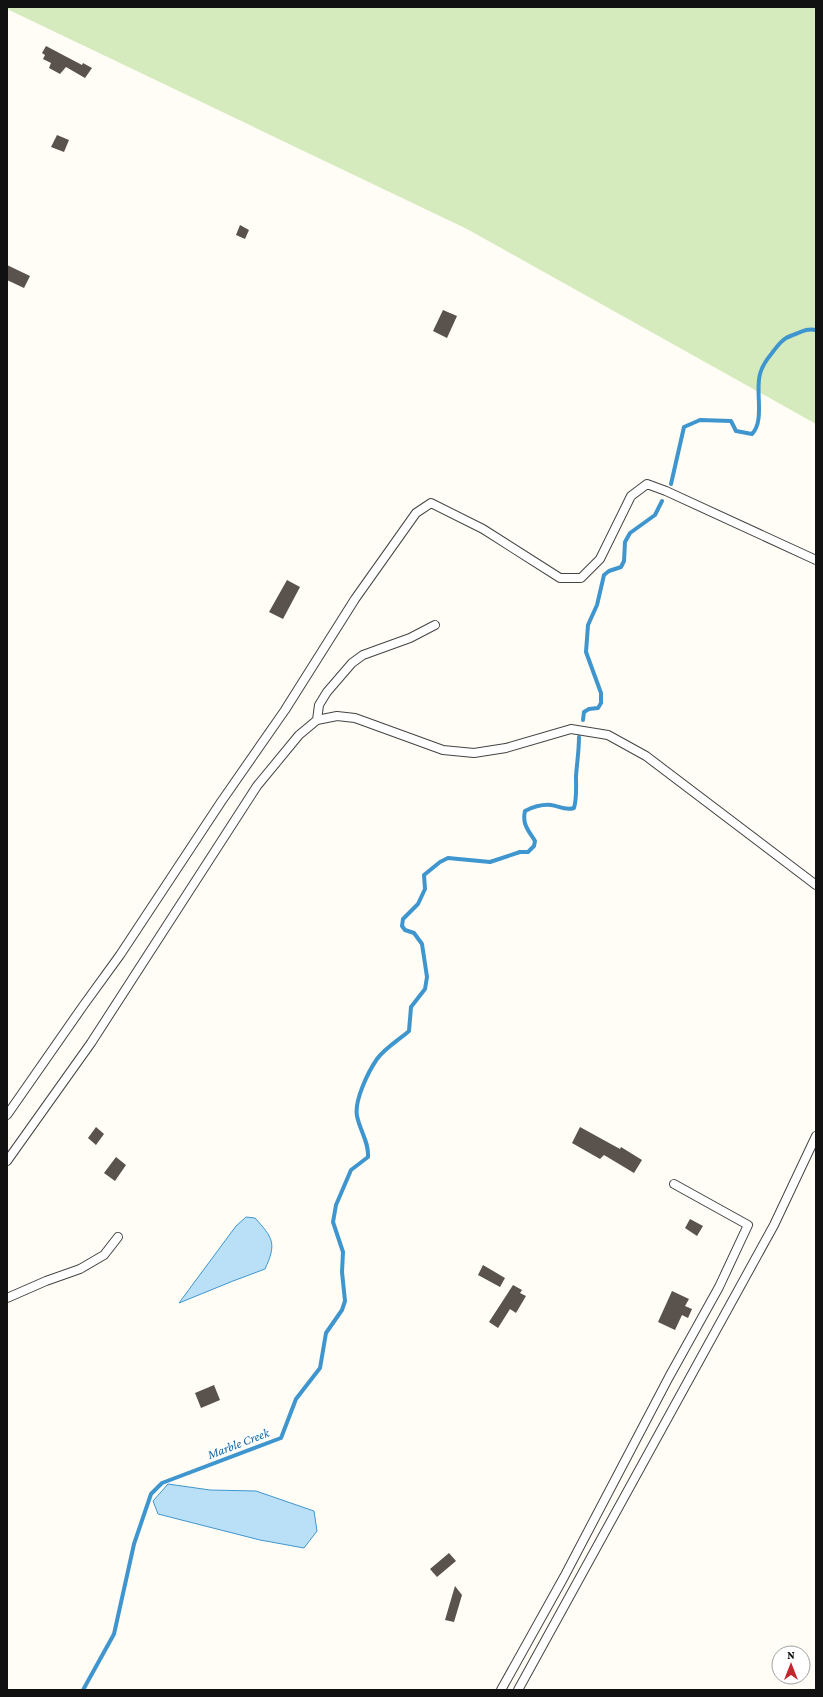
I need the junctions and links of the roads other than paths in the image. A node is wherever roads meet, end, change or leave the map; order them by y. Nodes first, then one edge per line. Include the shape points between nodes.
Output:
1 (816, 560) edge
2 (435, 625) dead end
3 (317, 720) junction
4 (816, 885) edge
5 (7, 1115) edge
6 (816, 1136) edge
7 (7, 1161) edge
8 (674, 1184) dead end
9 (118, 1238) dead end
10 (7, 1298) edge
11 (501, 1690) edge
12 (518, 1690) edge

1 - 5 lane via 647,484 631,496 600,560 581,578 560,578 483,529 431,503 416,513 355,598 285,710 120,955
2 - 3 lane via 352,663 319,705
3 - 4 lane via 337,716 355,718 443,750 474,753 506,748 571,729 608,735 646,756
3 - 7 lane via 299,735 257,786 91,1043
6 - 12 lane via 774,1225
8 - 11 lane via 748,1225 719,1286 604,1503
9 - 10 lane via 104,1255 80,1269

